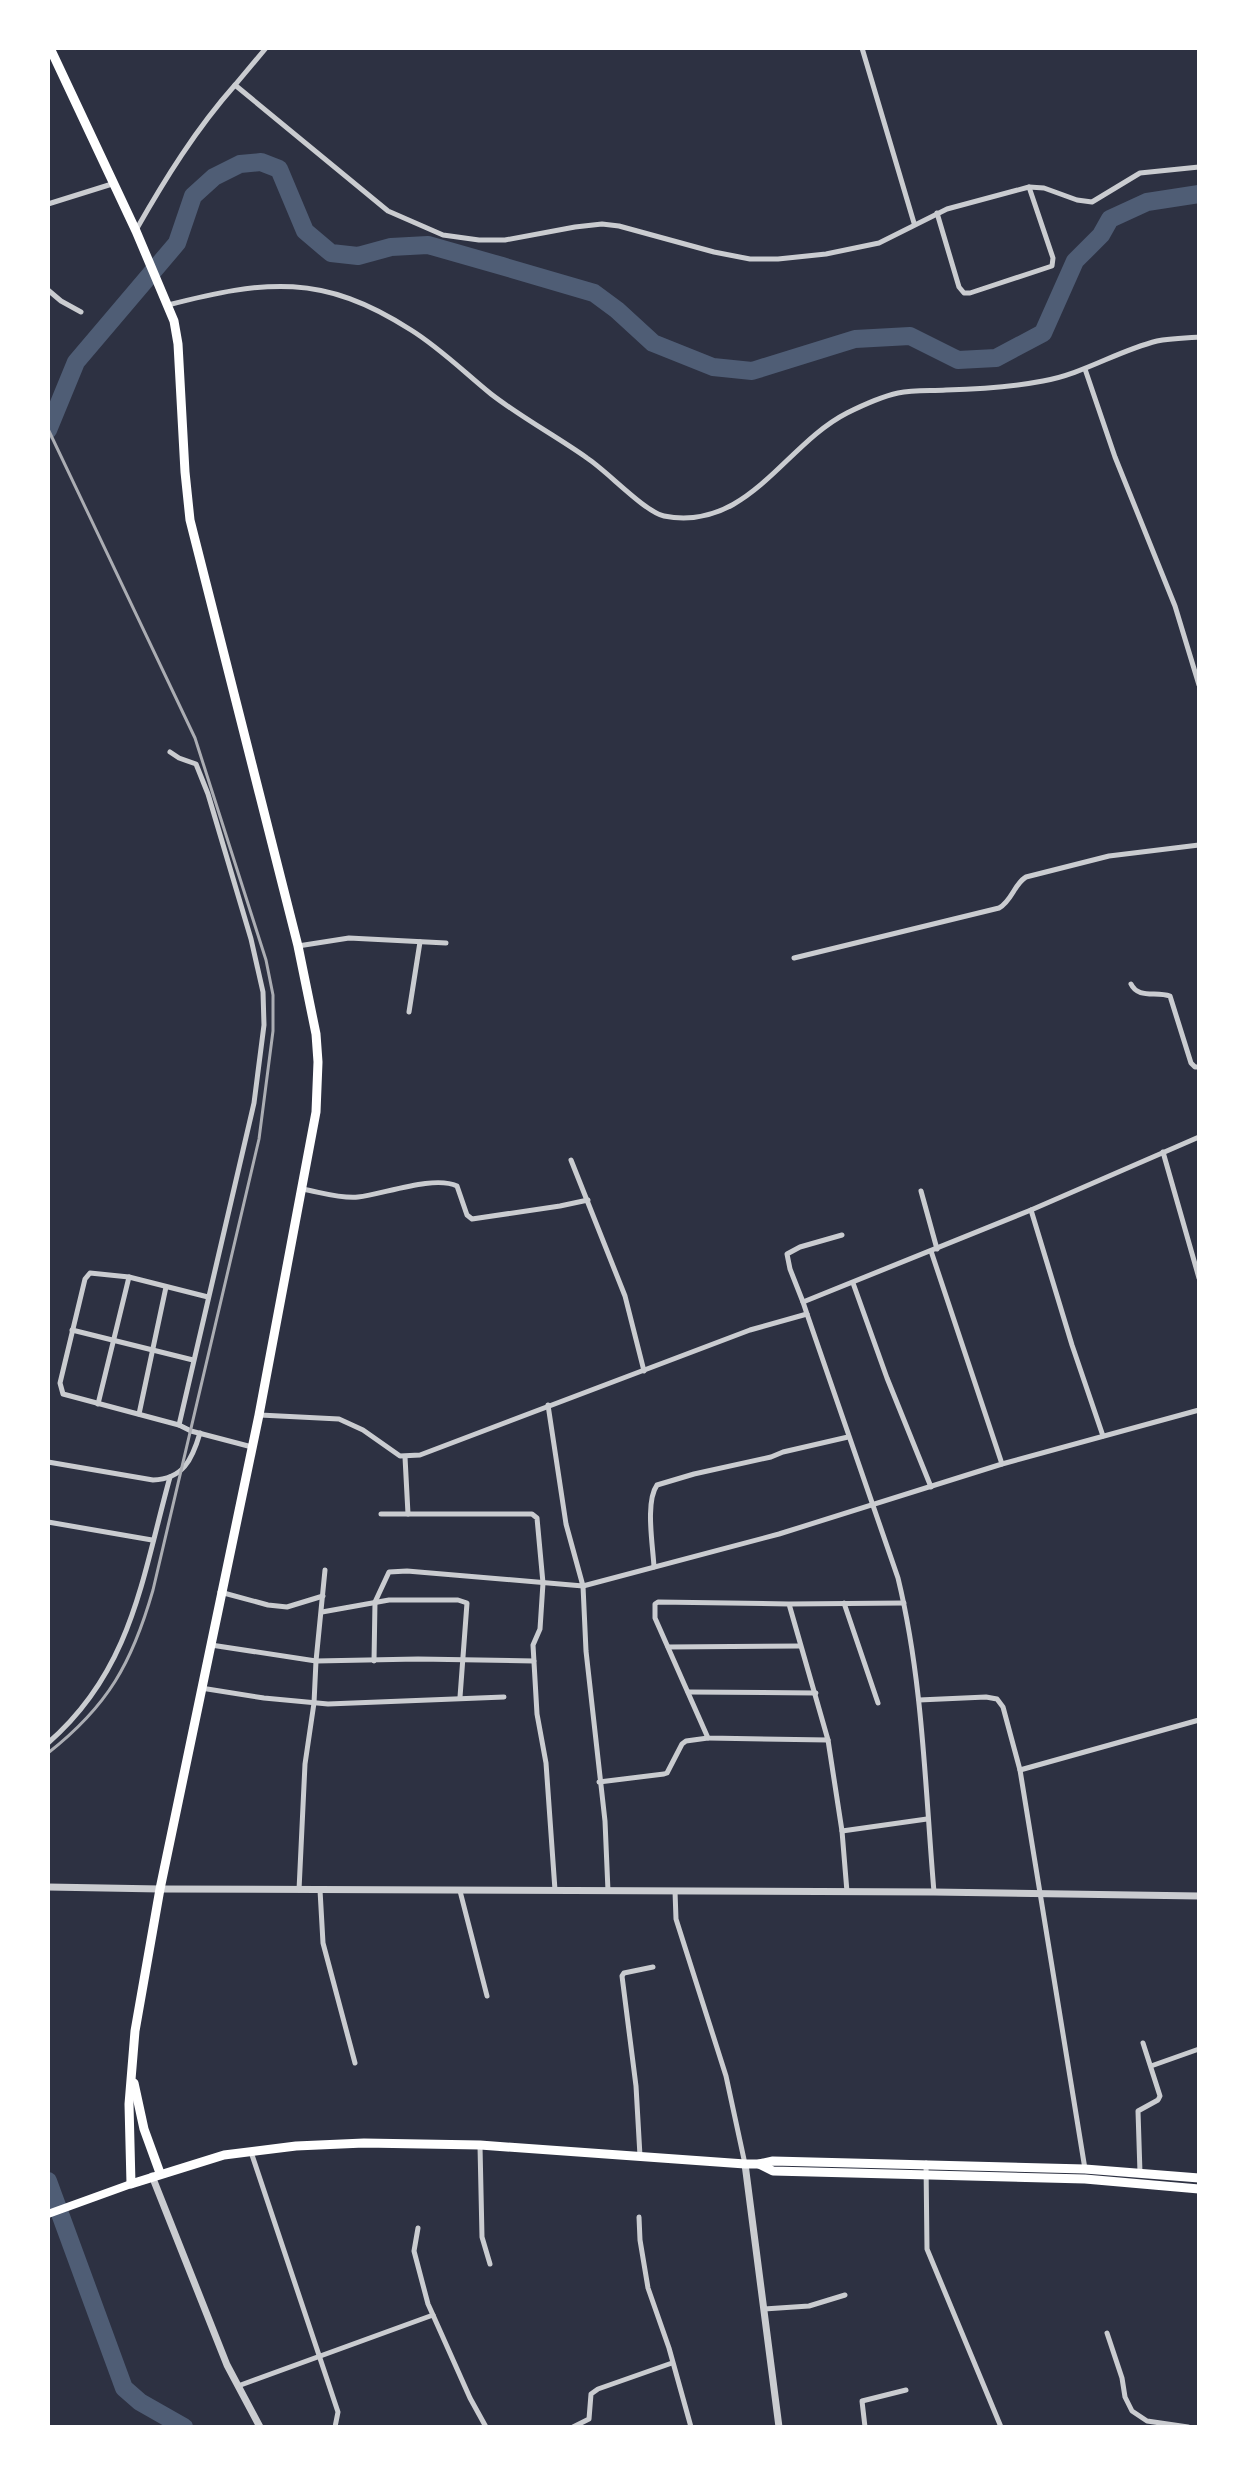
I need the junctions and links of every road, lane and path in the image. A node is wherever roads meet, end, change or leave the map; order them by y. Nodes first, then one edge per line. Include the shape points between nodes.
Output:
1 (266, 48) edge
2 (862, 48) edge
3 (50, 52) edge
4 (235, 85) junction
5 (1199, 167) edge
6 (112, 184) junction
7 (1029, 187) junction
8 (48, 204) edge
9 (937, 213) junction
10 (915, 224) junction
11 (136, 231) junction
12 (48, 290) edge
13 (168, 305) junction
14 (81, 312) dead end
15 (1199, 337) edge
16 (1085, 369) junction
17 (1199, 685) edge
18 (170, 752) dead end
19 (1199, 845) edge
20 (420, 942) junction
21 (446, 943) dead end
22 (298, 946) junction
23 (794, 958) dead end
24 (1131, 984) dead end
25 (409, 1012) dead end
26 (1199, 1067) edge
27 (1199, 1137) edge
28 (1163, 1152) junction
29 (571, 1160) dead end
30 (302, 1189) junction
31 (921, 1191) dead end
32 (588, 1200) junction
33 (1031, 1210) junction
34 (842, 1235) dead end
35 (934, 1250) junction
36 (129, 1277) junction
37 (1199, 1278) edge
38 (853, 1283) junction
39 (166, 1287) junction
40 (208, 1297) junction
41 (803, 1302) junction
42 (807, 1314) junction
43 (72, 1330) junction
44 (113, 1340) junction
45 (152, 1350) junction
46 (193, 1360) junction
47 (644, 1371) junction
48 (98, 1404) junction
49 (548, 1405) junction
50 (1199, 1410) edge
51 (139, 1414) junction
52 (259, 1415) junction
53 (179, 1425) junction
54 (200, 1433) junction
55 (1103, 1436) junction
56 (848, 1437) junction
57 (252, 1447) junction
58 (405, 1457) junction
59 (48, 1462) edge
60 (1002, 1464) junction
61 (170, 1477) junction
62 (931, 1487) junction
63 (872, 1506) junction
64 (381, 1514) dead end
65 (408, 1514) junction
66 (48, 1522) edge
67 (152, 1540) junction
68 (654, 1567) junction
69 (325, 1570) dead end
70 (543, 1583) junction
71 (583, 1586) junction
72 (220, 1592) junction
73 (323, 1596) junction
74 (375, 1602) junction
75 (844, 1603) junction
76 (904, 1603) junction
77 (789, 1604) junction
78 (322, 1612) junction
79 (210, 1645) junction
80 (800, 1646) junction
81 (668, 1647) junction
82 (464, 1660) junction
83 (316, 1661) junction
84 (374, 1661) junction
85 (534, 1661) junction
86 (200, 1688) junction
87 (688, 1692) junction
88 (816, 1693) junction
89 (460, 1697) junction
90 (504, 1697) dead end
91 (919, 1700) junction
92 (314, 1703) junction
93 (878, 1703) dead end
94 (1199, 1720) edge
95 (708, 1738) junction
96 (828, 1740) junction
97 (48, 1743) edge
98 (1020, 1770) junction
99 (599, 1782) junction
100 (927, 1819) junction
101 (842, 1831) junction
102 (48, 1887) edge
103 (160, 1889) junction
104 (299, 1890) junction
105 (320, 1890) junction
106 (555, 1890) junction
107 (460, 1891) junction
108 (608, 1891) junction
109 (675, 1891) junction
110 (847, 1892) junction
111 (934, 1892) junction
112 (1039, 1894) junction
113 (1199, 1896) edge
114 (653, 1967) dead end
115 (487, 1996) dead end
116 (1143, 2043) dead end
117 (1199, 2049) edge
118 (355, 2063) dead end
119 (1151, 2066) junction
120 (132, 2072) junction
121 (480, 2145) junction
122 (251, 2151) junction
123 (640, 2158) junction
124 (745, 2164) junction
125 (925, 2168) junction
126 (1085, 2169) junction
127 (1140, 2173) junction
128 (156, 2175) junction
129 (1186, 2177) junction
130 (1199, 2178) edge
131 (131, 2184) junction
132 (1185, 2188) junction
133 (1199, 2189) edge
134 (48, 2214) edge
135 (639, 2217) dead end
136 (418, 2228) dead end
137 (490, 2264) dead end
138 (845, 2295) dead end
139 (764, 2309) junction
140 (433, 2315) junction
141 (1107, 2333) dead end
142 (318, 2356) junction
143 (672, 2363) junction
144 (238, 2386) junction
145 (906, 2390) dead end
146 (260, 2427) edge
147 (335, 2427) edge
148 (486, 2427) edge
149 (573, 2427) edge
150 (691, 2427) edge
151 (779, 2427) edge
152 (865, 2427) edge
153 (1001, 2427) edge
154 (1188, 2427) edge

1 - 4 street
2 - 10 street
3 - 6 main road
4 - 10 street via 388,211 453,237 505,240 602,224 763,259 849,251
4 - 11 street via 172,169
5 - 7 street via 1140,173 1092,202
6 - 8 street
6 - 11 main road
7 - 9 street
7 - 9 street via 1052,266 970,293 959,287
9 - 10 street
11 - 13 main road
12 - 14 street
13 - 16 street via 271,285 343,296 413,330 506,405 587,457 664,516 691,517 740,502 832,422 886,396 1030,383
13 - 22 main road via 178,344 192,532
15 - 16 street via 1156,342
16 - 17 street via 1175,606
18 - 40 street via 196,764 208,794 251,939 264,1003 254,1103
19 - 23 street via 1109,856 1026,877 999,908
20 - 21 street
20 - 22 street via 349,938
20 - 25 street
22 - 30 main road via 318,1062 316,1112
24 - 26 street via 1136,992 1170,996 1191,1063
27 - 28 street
28 - 33 street
28 - 37 street
29 - 32 street
30 - 32 street via 351,1197 450,1182 472,1219
30 - 52 main road
31 - 35 street
32 - 47 street via 625,1296
33 - 35 street
33 - 55 street
34 - 41 street via 787,1254
35 - 38 street
35 - 60 street
36 - 39 street
36 - 43 street via 87,1275
36 - 44 street
38 - 41 street
38 - 62 street
39 - 40 street
39 - 45 street
40 - 46 street
41 - 42 street
42 - 47 street
42 - 56 street
43 - 44 street
43 - 48 street via 60,1392
44 - 45 street
44 - 48 street
45 - 46 street
45 - 51 street
46 - 53 street
47 - 49 street
48 - 51 street
49 - 58 street
49 - 71 street via 566,1524
50 - 55 street
51 - 53 street
52 - 57 main road
52 - 58 street via 339,1419
53 - 54 street
54 - 57 street
54 - 61 street via 190,1461
55 - 60 street
56 - 63 street
56 - 68 street via 657,1485 651,1503
57 - 72 main road
58 - 65 street
59 - 61 street via 153,1480
60 - 62 street
61 - 67 street
62 - 63 street
63 - 68 street
63 - 76 street
64 - 65 street
65 - 70 street via 532,1514 537,1518
66 - 67 street
67 - 97 street via 129,1626 112,1663 91,1698
68 - 71 street
69 - 73 street
70 - 71 street
70 - 74 street via 393,1571 386,1575
70 - 85 street
71 - 99 street
72 - 73 street via 287,1607
72 - 79 main road
73 - 78 street
74 - 78 street
74 - 82 street via 467,1603
74 - 84 street
75 - 76 street
75 - 77 street
75 - 93 street
76 - 91 street
77 - 80 street
77 - 81 street via 658,1602 655,1618
78 - 83 street
79 - 83 street
79 - 86 main road
80 - 81 street
80 - 88 street
81 - 87 street
82 - 84 street
82 - 85 street
82 - 89 street
83 - 84 street
83 - 92 street
85 - 106 street
86 - 92 street
86 - 103 main road
87 - 88 street
87 - 95 street
88 - 96 street
89 - 90 street
89 - 92 street
91 - 98 street via 997,1699
91 - 100 street
92 - 104 street
94 - 98 street
95 - 96 street
95 - 99 street via 682,1744 667,1773
96 - 101 street
98 - 112 street
99 - 108 street
100 - 101 street
100 - 111 street
101 - 110 street
102 - 103 street
103 - 104 street
103 - 120 main road
104 - 105 street
105 - 107 street
105 - 118 street via 323,1943
106 - 107 street
106 - 108 street
107 - 115 street
108 - 109 street
109 - 110 street
109 - 124 street via 676,1919 726,2076
110 - 111 street
111 - 112 street
112 - 113 street
112 - 126 street
114 - 123 street via 622,1976
116 - 119 street
117 - 119 street
119 - 127 street via 1160,2096 1138,2111
120 - 128 main road
120 - 131 main road
121 - 122 main road via 364,2143
121 - 123 main road
121 - 137 street via 482,2237
122 - 128 main road
122 - 142 street
123 - 124 main road
124 - 125 main road via 773,2171
124 - 139 street
125 - 126 main road
125 - 132 main road
125 - 153 street via 927,2249
126 - 127 main road
127 - 129 main road
128 - 131 main road
128 - 144 street via 190,2276
129 - 130 main road
129 - 132 main road
131 - 134 main road
132 - 133 main road
135 - 143 street via 644,2268
136 - 140 street via 414,2251
138 - 139 street via 809,2306
139 - 151 street
140 - 142 street
140 - 148 street
141 - 154 street via 1132,2411 1147,2421
142 - 144 street
142 - 147 street via 338,2412
143 - 149 street via 598,2389 591,2394 587,2421
143 - 150 street
144 - 146 street
145 - 152 street via 862,2401

